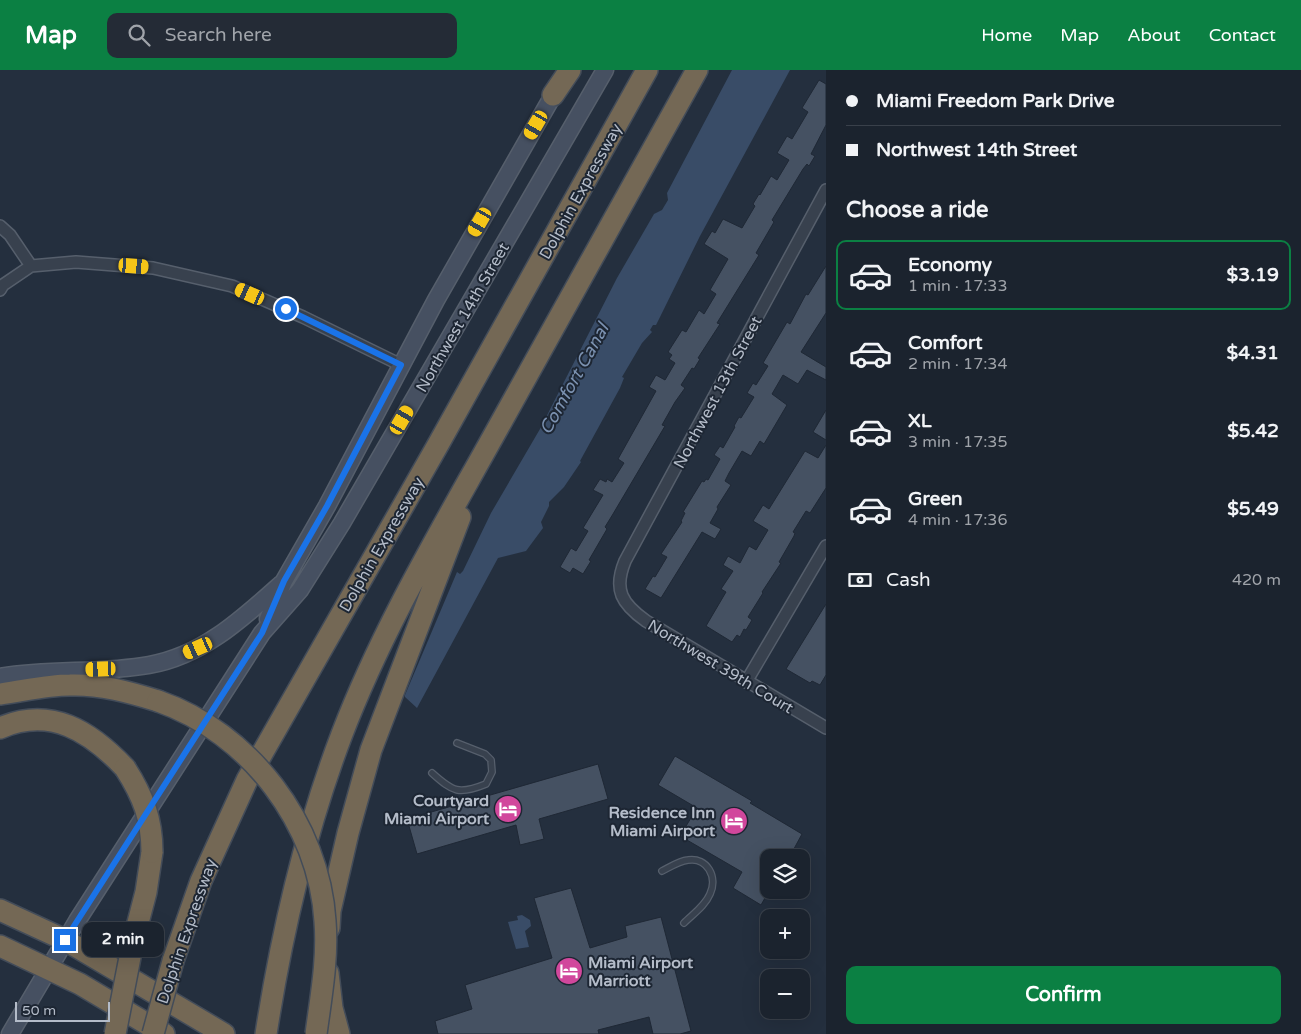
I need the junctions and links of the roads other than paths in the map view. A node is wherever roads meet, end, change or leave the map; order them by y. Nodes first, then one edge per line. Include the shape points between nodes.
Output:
1 (568, 70) edge
2 (605, 70) edge
3 (647, 70) edge
4 (697, 70) edge
5 (553, 95) joint
6 (826, 190) edge
7 (822, 207) edge
8 (0, 226) edge
9 (31, 266) junction
10 (0, 290) edge
11 (401, 365) junction
12 (483, 454) junction
13 (826, 546) edge
14 (284, 581) junction
15 (621, 596) joint
16 (262, 633) junction
17 (0, 677) edge
18 (746, 682) junction
19 (0, 694) edge
20 (0, 728) edge
21 (826, 728) edge
22 (457, 742) dead end
23 (432, 773) dead end
24 (662, 871) dead end
25 (0, 900) edge
26 (0, 910) edge
27 (26, 921) junction
28 (684, 923) dead end
29 (65, 940) junction
30 (0, 946) edge
31 (49, 968) junction
32 (267, 1026) edge
33 (10, 1034) edge
34 (115, 1034) edge
35 (153, 1034) edge
36 (164, 1034) edge
37 (224, 1034) edge
38 (316, 1034) edge
39 (339, 1034) edge

1 - 5 highway
2 - 16 main road, Northwest 14th Street via 342,523 300,590
3 - 35 highway, Dolphin Expressway, bridge via 247,780 201,881
4 - 12 highway
5 - 11 main road, Northwest 14th Street
6 - 7 street, Northwest 13th Street
7 - 15 street, Northwest 13th Street via 625,561 619,580
8 - 9 street
9 - 10 street
9 - 11 street via 76,262 152,268 232,286
11 - 14 main road, Northwest 14th Street
12 - 32 highway via 401,603 343,732 299,866
12 - 39 highway via 416,637 381,720 355,804 330,911 329,981
13 - 18 street
14 - 16 main road, Northwest 14th Street
14 - 17 main road via 211,641 168,661 149,666
15 - 18 street, Northwest 39th Court via 630,609 646,622
16 - 29 main road, Northwest 14th Street
18 - 21 street, Northwest 39th Court
19 - 38 highway, bridge via 53,686 110,688 158,701 194,717 241,751 276,789 303,835 318,877 326,953
20 - 34 highway, bridge via 34,719 68,725 82,732 125,768 148,813 152,852
22 - 23 lane via 492,760 492,772 486,784 460,791 444,784
24 - 28 lane via 691,860 704,864 712,873 711,894
25 - 27 highway
26 - 27 highway
27 - 29 highway
29 - 31 main road, Northwest 14th Street
29 - 37 highway
30 - 31 highway
31 - 33 main road, Northwest 14th Street
31 - 36 highway

